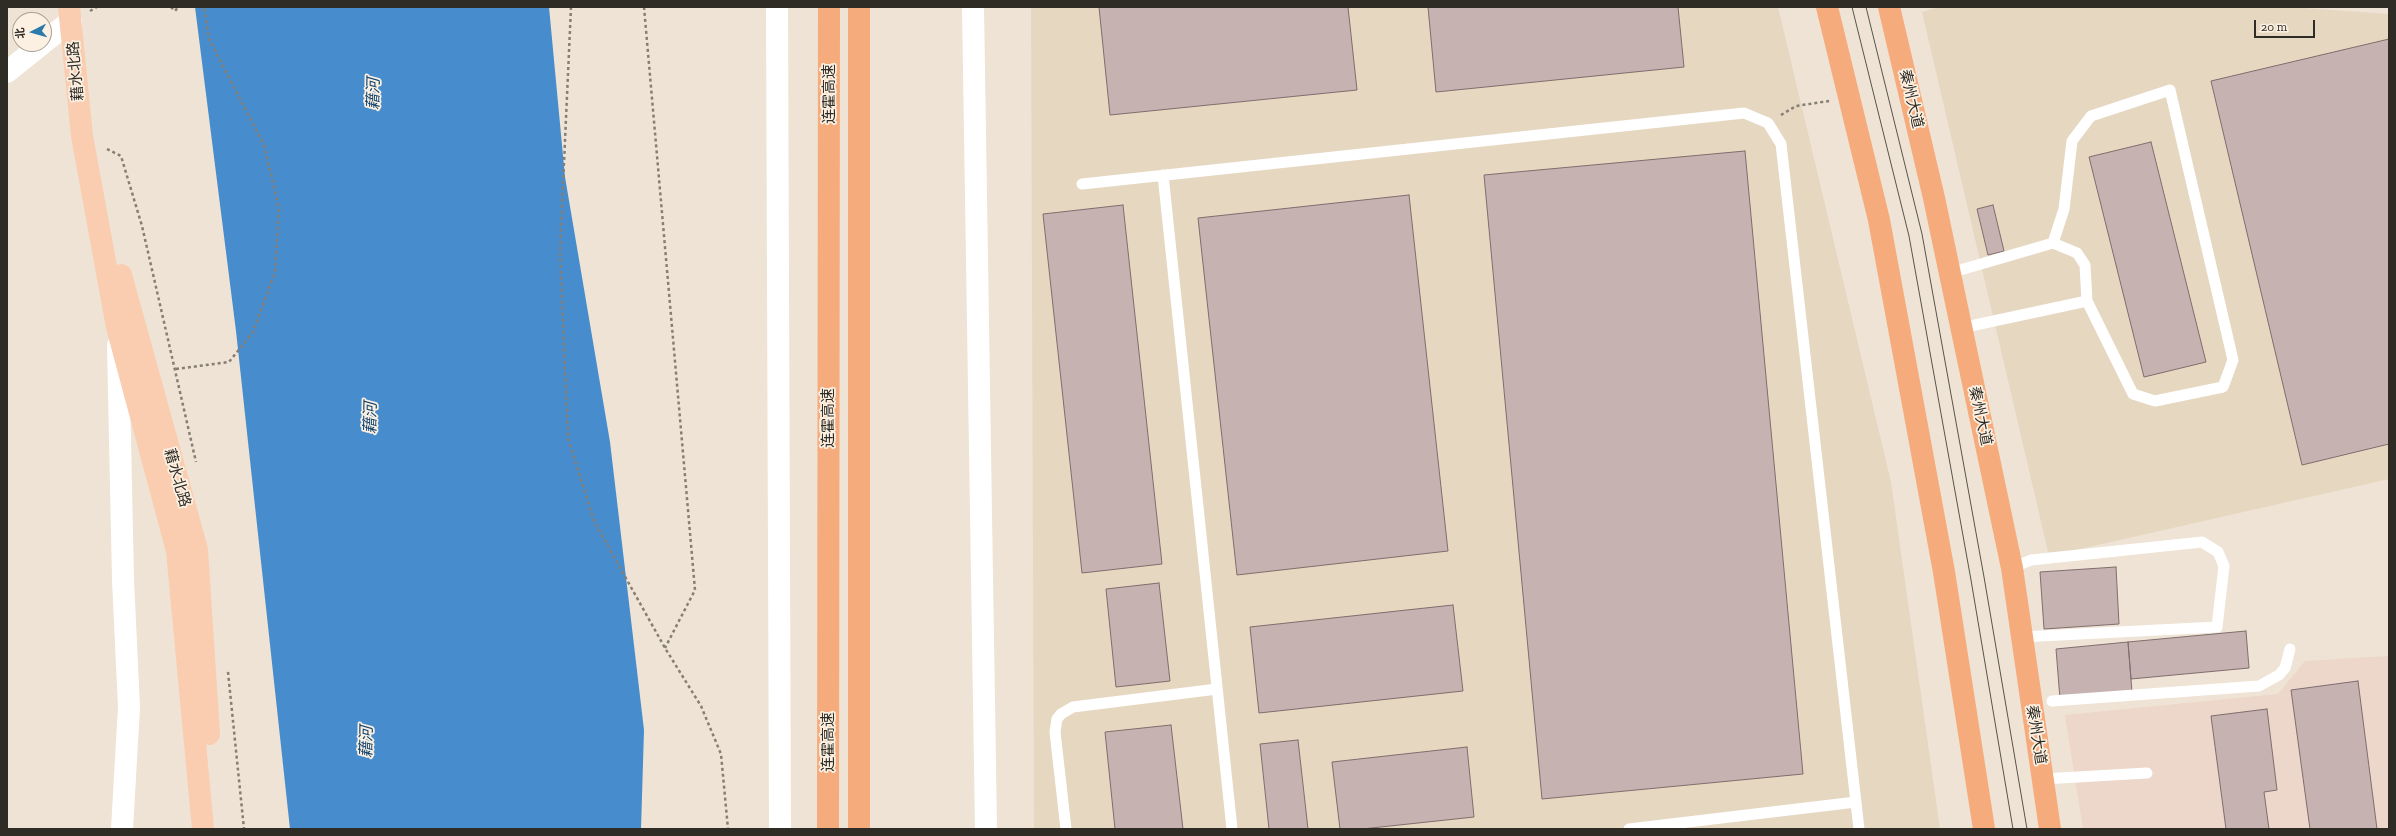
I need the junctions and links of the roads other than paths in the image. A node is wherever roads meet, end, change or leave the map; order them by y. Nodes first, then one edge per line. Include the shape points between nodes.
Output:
1 (777, 7) edge
2 (829, 7) edge
3 (859, 7) edge
4 (973, 7) edge
5 (1827, 7) edge
6 (1889, 7) edge
7 (70, 14) edge
8 (52, 33) edge
9 (32, 52) edge
10 (7, 72) edge
11 (82, 136) junction
12 (1163, 175) junction
13 (1082, 184) dead end
14 (2053, 244) junction
15 (1950, 273) junction
16 (2087, 301) junction
17 (117, 327) junction
18 (1961, 328) junction
19 (2012, 568) junction
20 (2021, 637) junction
21 (2290, 649) dead end
22 (1217, 689) junction
23 (2052, 701) dead end
24 (2147, 773) dead end
25 (2043, 779) junction
26 (1856, 802) junction
27 (122, 829) edge
28 (203, 829) edge
29 (216, 829) edge
30 (780, 829) edge
31 (828, 829) edge
32 (859, 829) edge
33 (986, 829) edge
34 (1066, 829) edge
35 (1232, 829) edge
36 (1629, 829) edge
37 (1859, 829) edge
38 (1984, 829) edge
39 (2050, 829) edge

1 - 30 street
2 - 31 highway, 连霍高速
3 - 32 highway, 连霍高速
4 - 33 street
5 - 38 highway via 1879,220 1943,564
6 - 15 highway, 秦州大道
7 - 8 street
7 - 11 main road, 藉水北路
9 - 10 street
11 - 17 main road, 藉水北路
11 - 29 main road, 藉水北路 via 197,550
12 - 13 lane
12 - 22 lane
12 - 26 lane via 1744,113 1768,123 1781,144
14 - 15 lane
14 - 16 lane via 2077,253 2085,265
14 - 16 lane via 2064,209 2072,141 2091,116 2170,90 2233,360 2223,388 2155,401 2133,394
15 - 18 highway, 秦州大道
16 - 18 lane
17 - 27 street via 129,707
17 - 28 main road, 藉水北路 via 177,551
18 - 19 highway, 秦州大道
19 - 20 highway, 秦州大道
19 - 20 lane via 2031,560 2202,542 2218,552 2224,566 2217,626
20 - 25 highway, 秦州大道
21 - 23 lane via 2285,668 2279,675 2260,686
22 - 34 lane via 1073,707 1062,714 1057,719 1055,732
22 - 35 lane
24 - 25 lane
25 - 39 highway, 秦州大道
26 - 36 lane
26 - 37 lane

